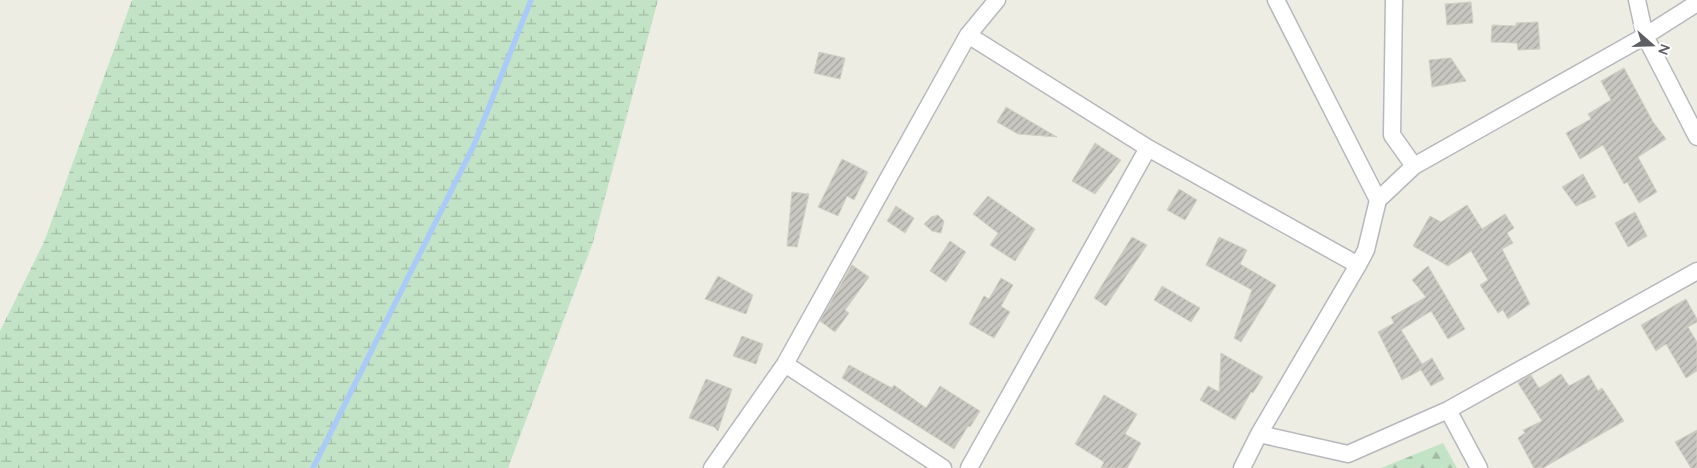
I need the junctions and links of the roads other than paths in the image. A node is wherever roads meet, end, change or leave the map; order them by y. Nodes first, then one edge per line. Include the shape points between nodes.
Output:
1 (997, 0) edge
2 (1276, 0) edge
3 (1394, 0) edge
4 (1637, 0) edge
5 (1697, 3) edge
6 (968, 35) junction
7 (1645, 36) junction
8 (1697, 137) edge
9 (1148, 148) junction
10 (1414, 166) junction
11 (1378, 200) junction
12 (1358, 266) junction
13 (1697, 271) edge
14 (785, 364) junction
15 (1448, 410) junction
16 (1259, 434) junction
17 (712, 468) edge
18 (943, 468) edge
19 (970, 468) edge
20 (1242, 468) edge
21 (1480, 468) edge

1 - 6 street
2 - 11 street
3 - 10 street via 1392,135
4 - 7 street
5 - 7 street
6 - 9 street
6 - 14 street
7 - 8 street
7 - 10 street
9 - 12 street
9 - 19 street
10 - 11 street
11 - 12 street via 1366,250
12 - 16 street
13 - 15 street
14 - 17 street
14 - 18 street
15 - 16 street via 1348,454
15 - 21 street
16 - 20 street

